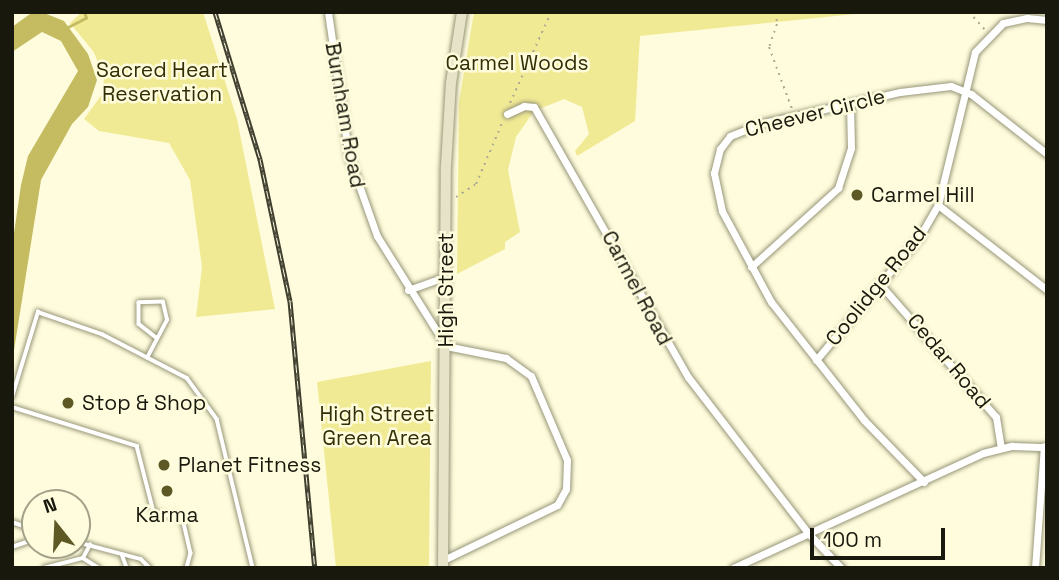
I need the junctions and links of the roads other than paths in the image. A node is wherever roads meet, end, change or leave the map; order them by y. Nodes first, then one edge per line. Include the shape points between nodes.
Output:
1 (328, 12) edge
2 (462, 12) edge
3 (1047, 20) edge
4 (963, 89) junction
5 (850, 105) junction
6 (506, 114) road end
7 (1047, 154) edge
8 (938, 205) junction
9 (751, 267) junction
10 (447, 275) junction
11 (879, 283) junction
12 (408, 290) junction
13 (1047, 290) edge
14 (157, 338) junction
15 (446, 346) junction
16 (147, 358) junction
17 (816, 360) junction
18 (12, 397) edge
19 (12, 407) edge
20 (1045, 447) edge
21 (1001, 448) junction
22 (924, 482) junction
23 (809, 534) junction
24 (91, 545) edge
25 (122, 554) junction
26 (79, 559) edge
27 (443, 564) edge
28 (44, 568) edge
29 (127, 568) edge
30 (150, 568) edge
31 (187, 568) edge
32 (253, 568) edge
33 (733, 568) edge
34 (841, 568) edge
35 (1035, 568) edge

1 - 12 street, Burnham Road via 356,185 377,236
2 - 10 main road, High Street via 451,83
3 - 4 street, Coolidge Road via 1015,19 990,35 968,65
4 - 5 street, Cheever Circle via 917,89
4 - 7 street
4 - 8 street, Coolidge Road
5 - 9 street via 851,148 838,188
5 - 9 street, Cheever Circle via 792,116 730,136 716,160 722,211
6 - 23 street, Carmel Road via 534,107 547,125 688,377
8 - 11 street, Coolidge Road via 920,236
8 - 13 street
9 - 17 street, Cheever Circle via 771,302
10 - 12 street
10 - 15 main road, High Street
11 - 17 street, Coolidge Road
11 - 21 street, Cedar Road via 996,417
12 - 15 street, Burnham Road
14 - 14 lane via 166,320 163,302 139,303 139,324
14 - 16 lane
15 - 27 main road, High Street
15 - 27 street via 506,358 531,376 569,471 557,505
16 - 18 lane via 102,334 38,312
16 - 32 lane via 187,378 217,419
17 - 22 street, Cheever Circle via 883,442
19 - 31 lane via 137,446 154,512 183,519 191,553
20 - 21 street
20 - 35 street
21 - 22 street
22 - 23 street
23 - 33 street
23 - 34 street, Carmel Road
24 - 25 lane
25 - 29 lane
25 - 30 lane via 141,559
26 - 28 lane

